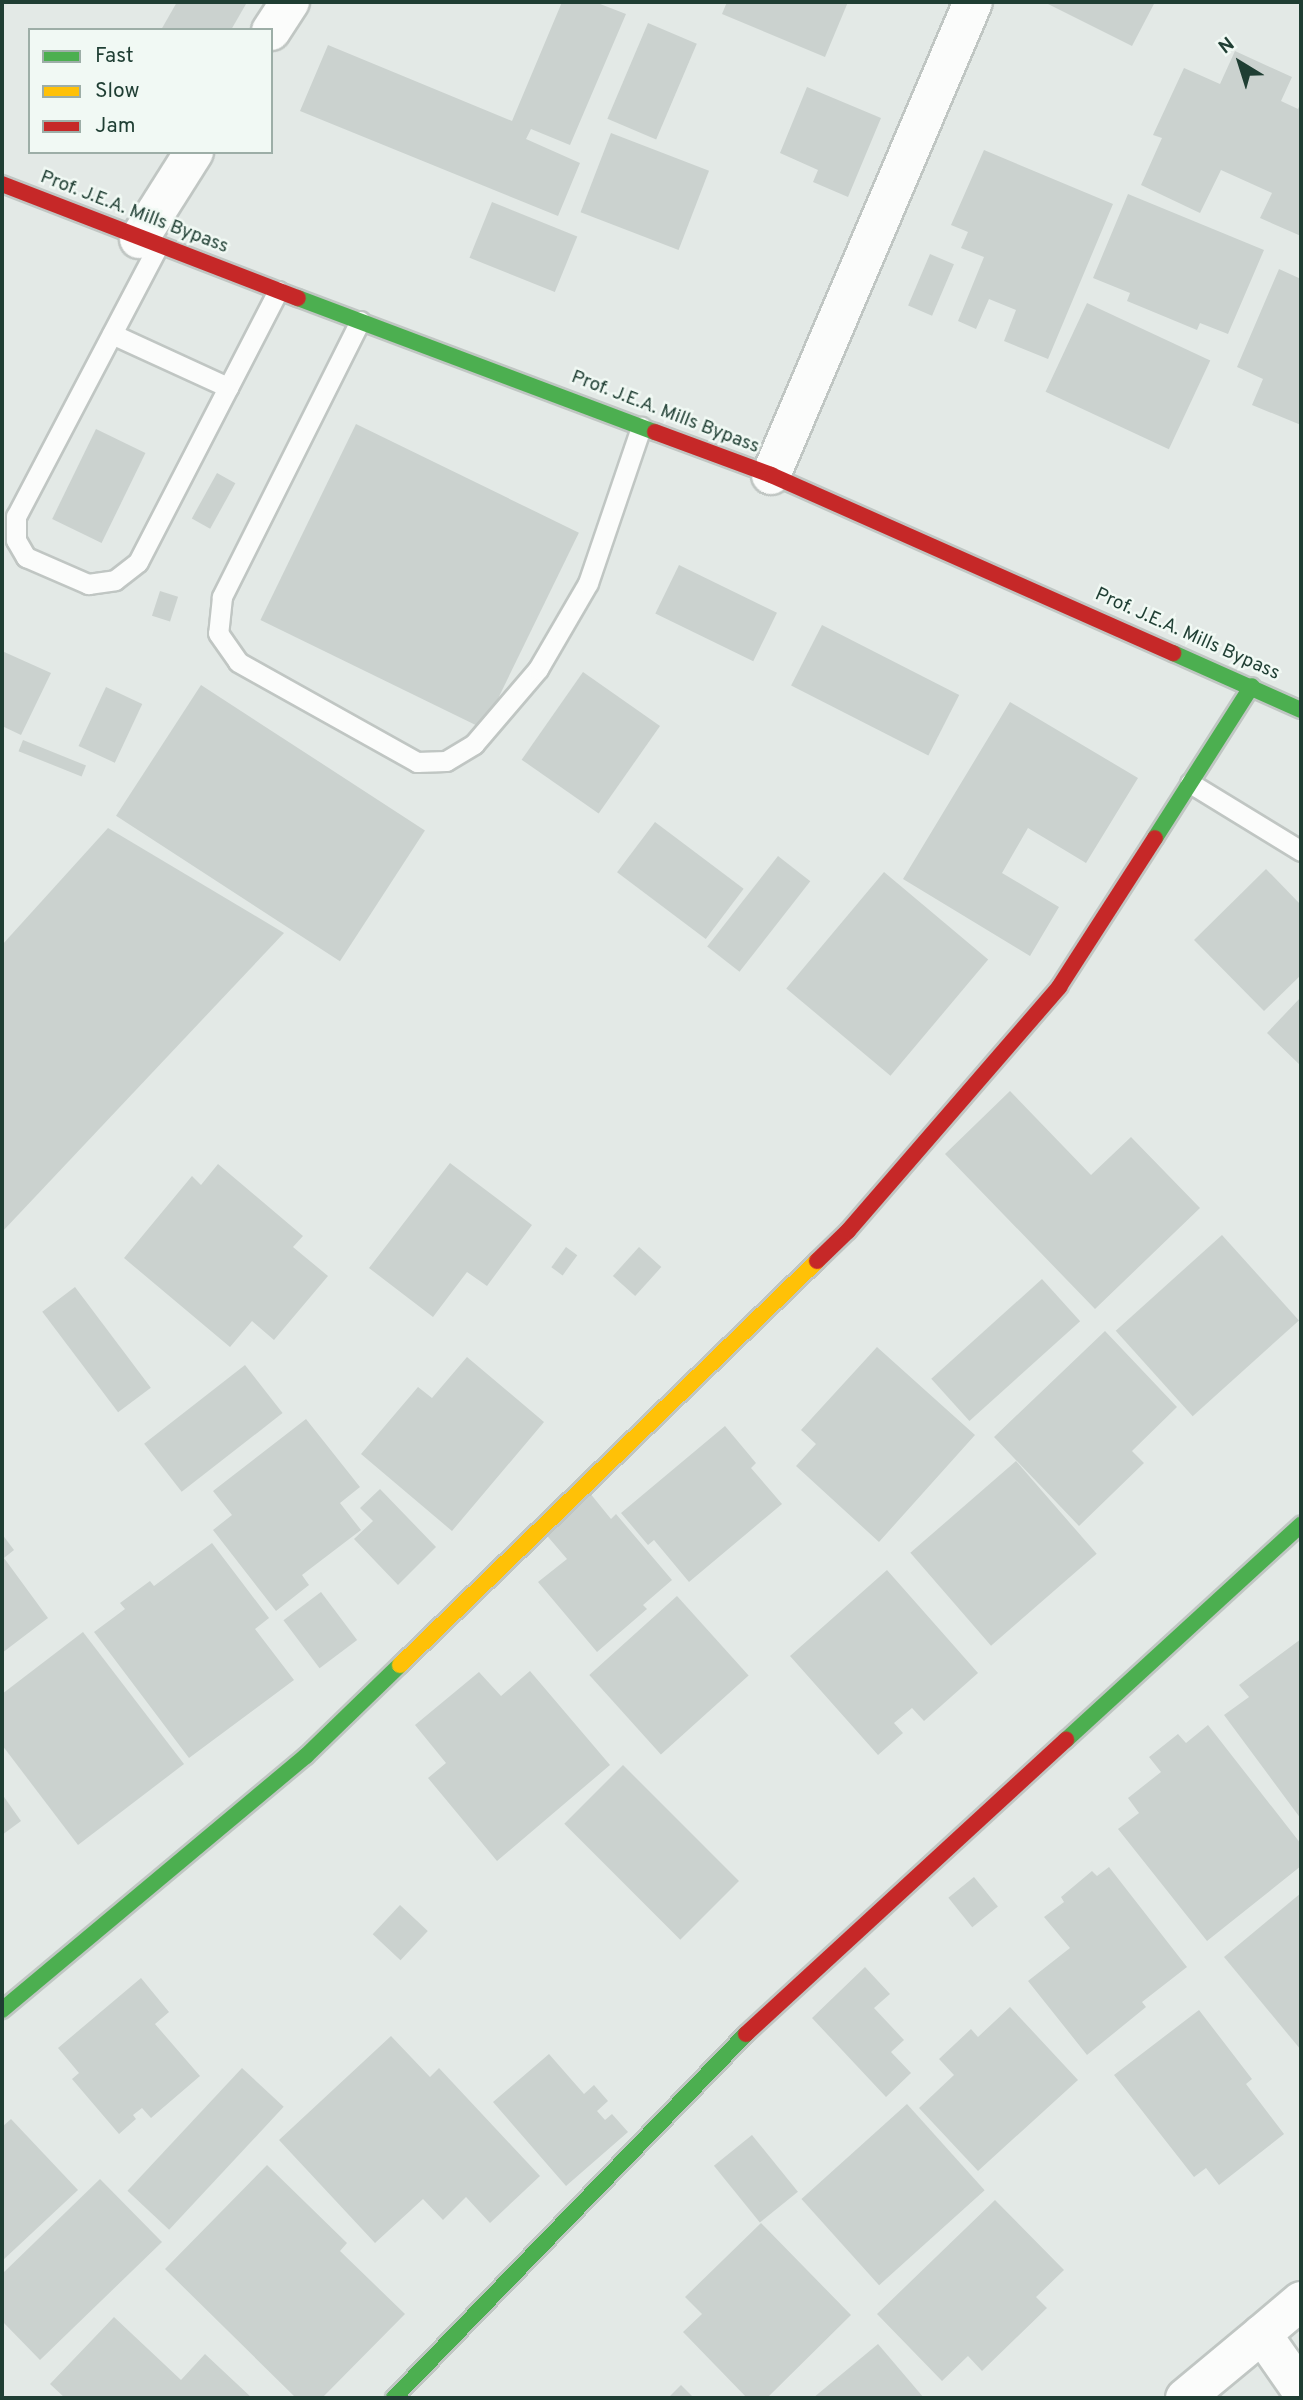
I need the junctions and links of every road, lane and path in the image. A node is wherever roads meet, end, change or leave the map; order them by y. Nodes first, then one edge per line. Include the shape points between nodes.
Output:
1 (289, 2) edge
2 (973, 2) edge
3 (273, 28) edge
4 (193, 154) edge
5 (2, 184) edge
6 (149, 242) junction
7 (278, 291) junction
8 (360, 321) junction
9 (112, 334) junction
10 (228, 387) junction
11 (641, 426) junction
12 (771, 475) junction
13 (1252, 686) junction
14 (1301, 710) edge
15 (1190, 783) junction
16 (1301, 851) edge
17 (1301, 1525) edge
18 (2, 2010) edge
19 (1301, 2301) edge
20 (1262, 2334) junction
21 (1301, 2390) edge
22 (394, 2398) edge
23 (1185, 2398) edge

1 - 3 street
2 - 12 street
4 - 6 street
5 - 6 street, Prof. J.E.A. Mills Bypass
6 - 7 street, Prof. J.E.A. Mills Bypass
6 - 9 lane
7 - 8 street, Prof. J.E.A. Mills Bypass
7 - 10 lane
8 - 11 street, Prof. J.E.A. Mills Bypass
8 - 11 lane via 222,597 218,633 238,662 417,762 446,761 474,744 538,669 588,583
9 - 10 lane
9 - 10 lane via 16,516 16,540 26,557 88,584 115,580 138,562
11 - 12 street, Prof. J.E.A. Mills Bypass
12 - 13 street, Prof. J.E.A. Mills Bypass
13 - 14 street, Prof. J.E.A. Mills Bypass
13 - 15 street
15 - 16 lane
15 - 18 street via 1059,987 848,1231 306,1756
17 - 22 street via 738,2041
19 - 20 street
20 - 21 street
20 - 23 street

